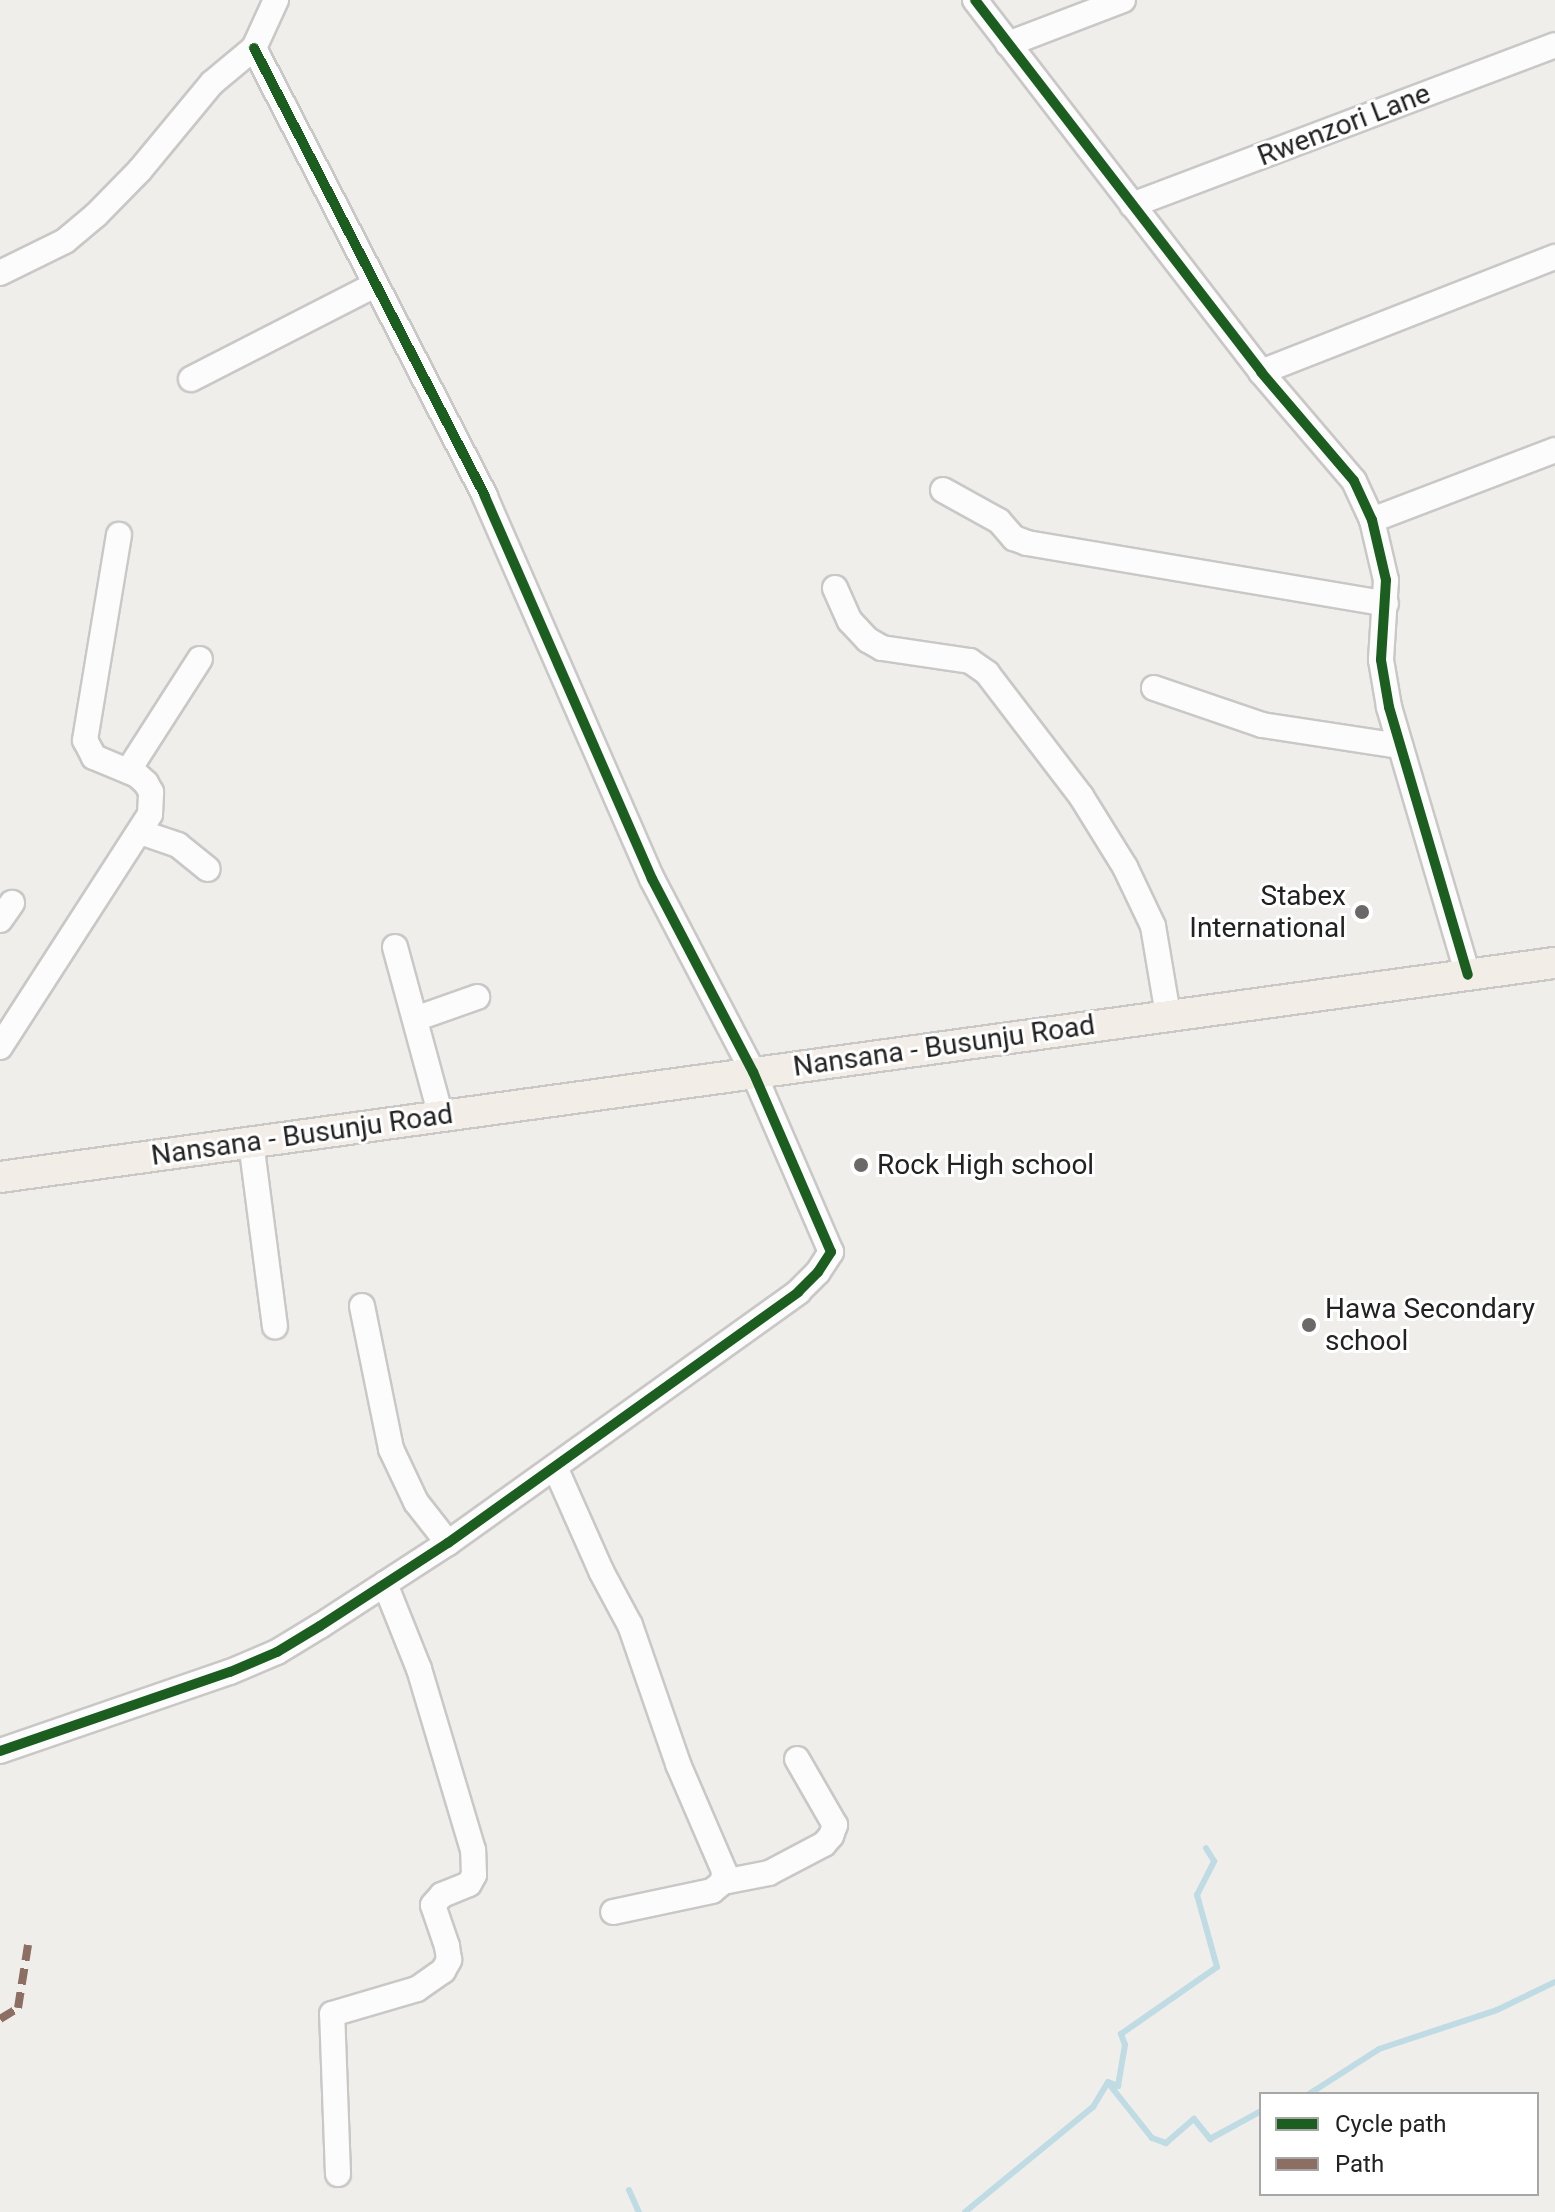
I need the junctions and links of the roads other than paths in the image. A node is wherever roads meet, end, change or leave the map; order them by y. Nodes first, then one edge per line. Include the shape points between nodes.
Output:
1 (975, 0) edge
2 (1123, 0) edge
3 (273, 2) edge
4 (1008, 44) junction
5 (1555, 45) edge
6 (254, 48) junction
7 (1132, 205) junction
8 (1555, 257) edge
9 (0, 273) edge
10 (375, 285) junction
11 (1261, 372) junction
12 (191, 379) dead end
13 (1555, 450) edge
14 (943, 490) dead end
15 (1372, 520) junction
16 (119, 535) dead end
17 (835, 588) dead end
18 (1386, 604) junction
19 (200, 659) dead end
20 (1154, 688) dead end
21 (1400, 746) junction
22 (128, 771) junction
23 (140, 832) junction
24 (208, 869) dead end
25 (395, 947) dead end
26 (1555, 963) edge
27 (1468, 975) junction
28 (477, 997) dead end
29 (1168, 1015) junction
30 (415, 1019) junction
31 (0, 1047) edge
32 (753, 1072) junction
33 (441, 1116) junction
34 (251, 1142) junction
35 (0, 1177) edge
36 (362, 1306) dead end
37 (275, 1326) dead end
38 (555, 1467) junction
39 (448, 1543) junction
40 (385, 1584) junction
41 (0, 1751) edge
42 (797, 1759) dead end
43 (723, 1882) junction
44 (613, 1912) dead end
45 (338, 2174) dead end

1 - 4 street
2 - 4 street
3 - 6 street
4 - 7 street
5 - 7 street, Rwenzori Lane
6 - 9 street via 212,83 96,215 65,241
6 - 10 street
7 - 11 street
8 - 11 street
10 - 12 street
10 - 32 street via 485,496 652,879
11 - 15 street via 1354,481
13 - 15 street
14 - 18 street via 1027,543
15 - 18 street
16 - 22 street via 85,740 94,757
17 - 29 street via 850,621 882,648 970,661 987,673 1081,796 1125,867 1153,926
18 - 21 street via 1381,660
19 - 22 street
20 - 21 street via 1262,725
21 - 27 street
22 - 23 street via 151,792 150,814
23 - 24 street via 178,845
23 - 31 street
25 - 30 street
26 - 27 main road, Nansana - Busunju Road
27 - 29 main road, Nansana - Busunju Road
28 - 30 street
29 - 32 main road, Nansana - Busunju Road
30 - 33 street
32 - 33 main road, Nansana - Busunju Road
32 - 38 street via 831,1252 798,1292
33 - 34 main road, Nansana - Busunju Road
34 - 35 main road, Nansana - Busunju Road
34 - 37 street
36 - 39 street via 391,1449 416,1502
38 - 39 street
38 - 43 street via 641,1652 678,1764 724,1871
39 - 40 street
40 - 41 street via 277,1652
40 - 45 street via 419,1669 473,1850 474,1875 469,1884 442,1895 433,1905 447,1946 449,1960 443,1971 417,1989 332,2014
42 - 43 street via 835,1825 831,1836 769,1873
43 - 44 street via 712,1891

